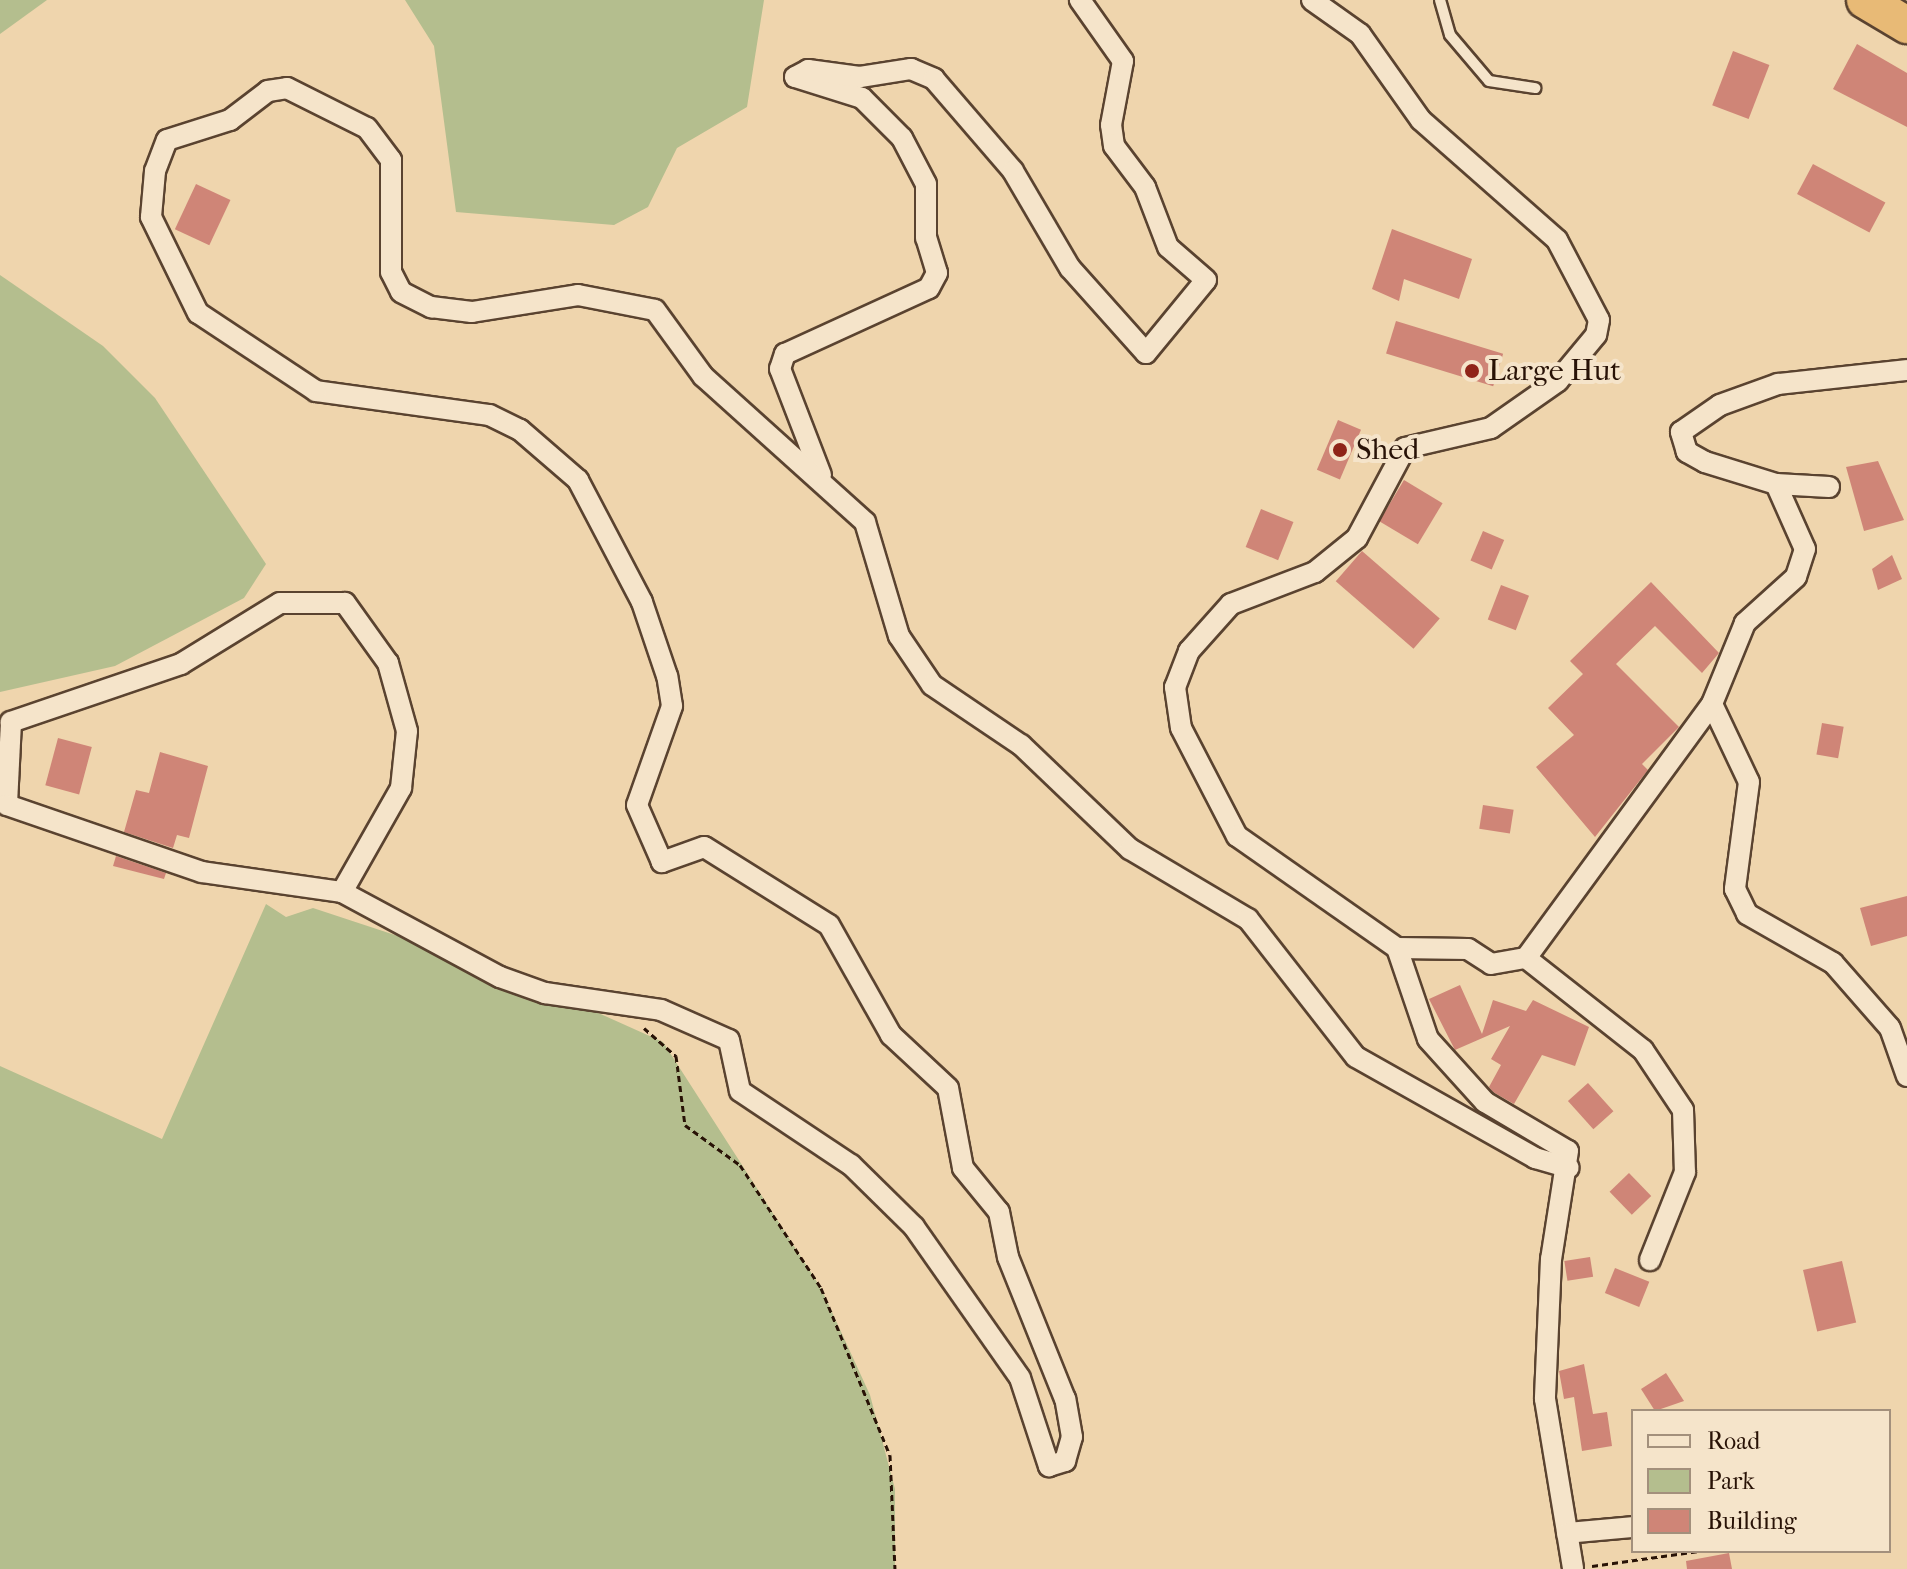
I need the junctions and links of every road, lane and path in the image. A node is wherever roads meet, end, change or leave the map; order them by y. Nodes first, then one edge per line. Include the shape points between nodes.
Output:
1 (1080, 0) edge
2 (1312, 0) edge
3 (1440, 0) edge
4 (1865, 0) edge
5 (1907, 25) edge
6 (1535, 88) dead end
7 (1907, 370) edge
8 (821, 475) junction
9 (1776, 484) junction
10 (1829, 487) dead end
11 (1712, 704) junction
12 (342, 892) junction
13 (1397, 948) junction
14 (1526, 958) junction
15 (641, 1026) dead end
16 (1907, 1076) edge
17 (1569, 1168) junction
18 (1650, 1260) dead end
19 (1631, 1527) edge
20 (1567, 1533) junction
21 (1685, 1553) edge
22 (895, 1569) edge
23 (1573, 1569) edge

1 - 8 street via 1123,61 1111,125 1114,146 1145,187 1168,247 1206,280 1146,353 1070,268 1013,171 934,79 911,69 860,77 808,70 795,77 862,98 902,138 926,184 926,238 937,273 929,288 785,354 780,369
2 - 13 street via 1360,34 1421,120 1557,240 1599,320 1596,335 1558,381 1491,428 1405,448 1357,538 1315,572 1231,604 1189,651 1175,687 1181,728 1237,836
3 - 6 lane via 1450,35 1489,81
4 - 5 highway
7 - 9 street via 1778,384 1720,405 1681,432 1687,452 1705,462
8 - 12 street via 703,376 655,310 578,295 472,312 431,307 401,292 391,272 391,160 367,128 307,94 268,91 230,120 167,140 155,171 151,217 198,313 316,391 489,415 520,430 578,480 642,602 667,676 672,706 637,805 662,862 704,847 829,925 850,949 891,1035 948,1088 963,1168 999,1212 1008,1257 1065,1399 1072,1437 1057,1469 1049,1466 1020,1378 914,1227 851,1165 740,1091 729,1040 661,1010 545,993 500,977
8 - 17 street via 865,522 899,636 932,685 1021,745 1130,849 1248,919 1356,1057 1535,1158
9 - 10 street
9 - 11 street via 1805,549 1796,577 1745,623
11 - 14 street
11 - 16 street via 1749,782 1735,889 1747,914 1833,963 1890,1028
12 - 12 street via 202,872 7,805 11,722 181,664 280,603 345,603 388,663 407,731 401,788
13 - 14 street via 1468,949 1491,964
13 - 17 street via 1428,1039 1485,1102 1557,1140 1568,1151
14 - 18 street via 1643,1050 1683,1110 1685,1172
15 - 22 path via 676,1056 685,1125 740,1165 821,1288 890,1455
17 - 20 street via 1551,1259 1545,1399
19 - 20 street
20 - 23 street
21 - 23 path

